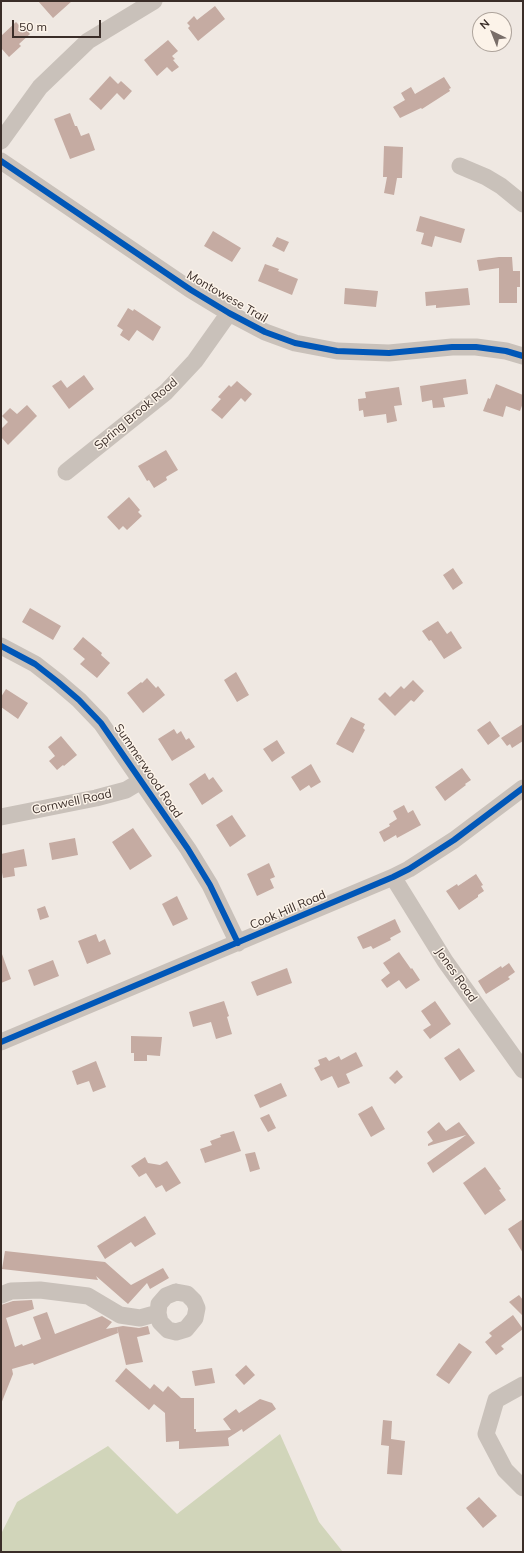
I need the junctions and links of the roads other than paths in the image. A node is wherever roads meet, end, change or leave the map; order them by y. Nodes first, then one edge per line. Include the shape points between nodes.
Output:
1 (154, 1) edge
2 (1, 141) edge
3 (1, 161) edge
4 (460, 166) dead end
5 (523, 204) edge
6 (229, 313) junction
7 (523, 356) edge
8 (66, 472) dead end
9 (1, 646) edge
10 (141, 781) junction
11 (523, 788) edge
12 (1, 817) edge
13 (393, 877) junction
14 (238, 943) junction
15 (1, 1042) edge
16 (523, 1070) edge
17 (1, 1295) edge
18 (158, 1313) dead end
19 (523, 1385) edge
20 (523, 1488) edge

1 - 2 street via 88,41 40,87
3 - 6 street, Montowese Trail
4 - 5 street via 501,186
6 - 7 street, Montowese Trail via 265,332 295,343 337,351 389,353 452,346 506,350
6 - 8 street, Spring Brook Road via 195,361 166,392
9 - 10 street, Summerwood Road via 35,664 79,700 101,723
10 - 12 street, Cornwell Road via 126,790 96,798
10 - 14 street, Summerwood Road via 210,885
11 - 13 street, Cook Hill Road via 454,840
13 - 14 street, Cook Hill Road
13 - 16 street, Jones Road via 445,961
14 - 15 street, Cook Hill Road
17 - 18 street via 11,1291 40,1290 88,1296 120,1315 140,1318
19 - 20 street via 496,1400 486,1434 505,1470

